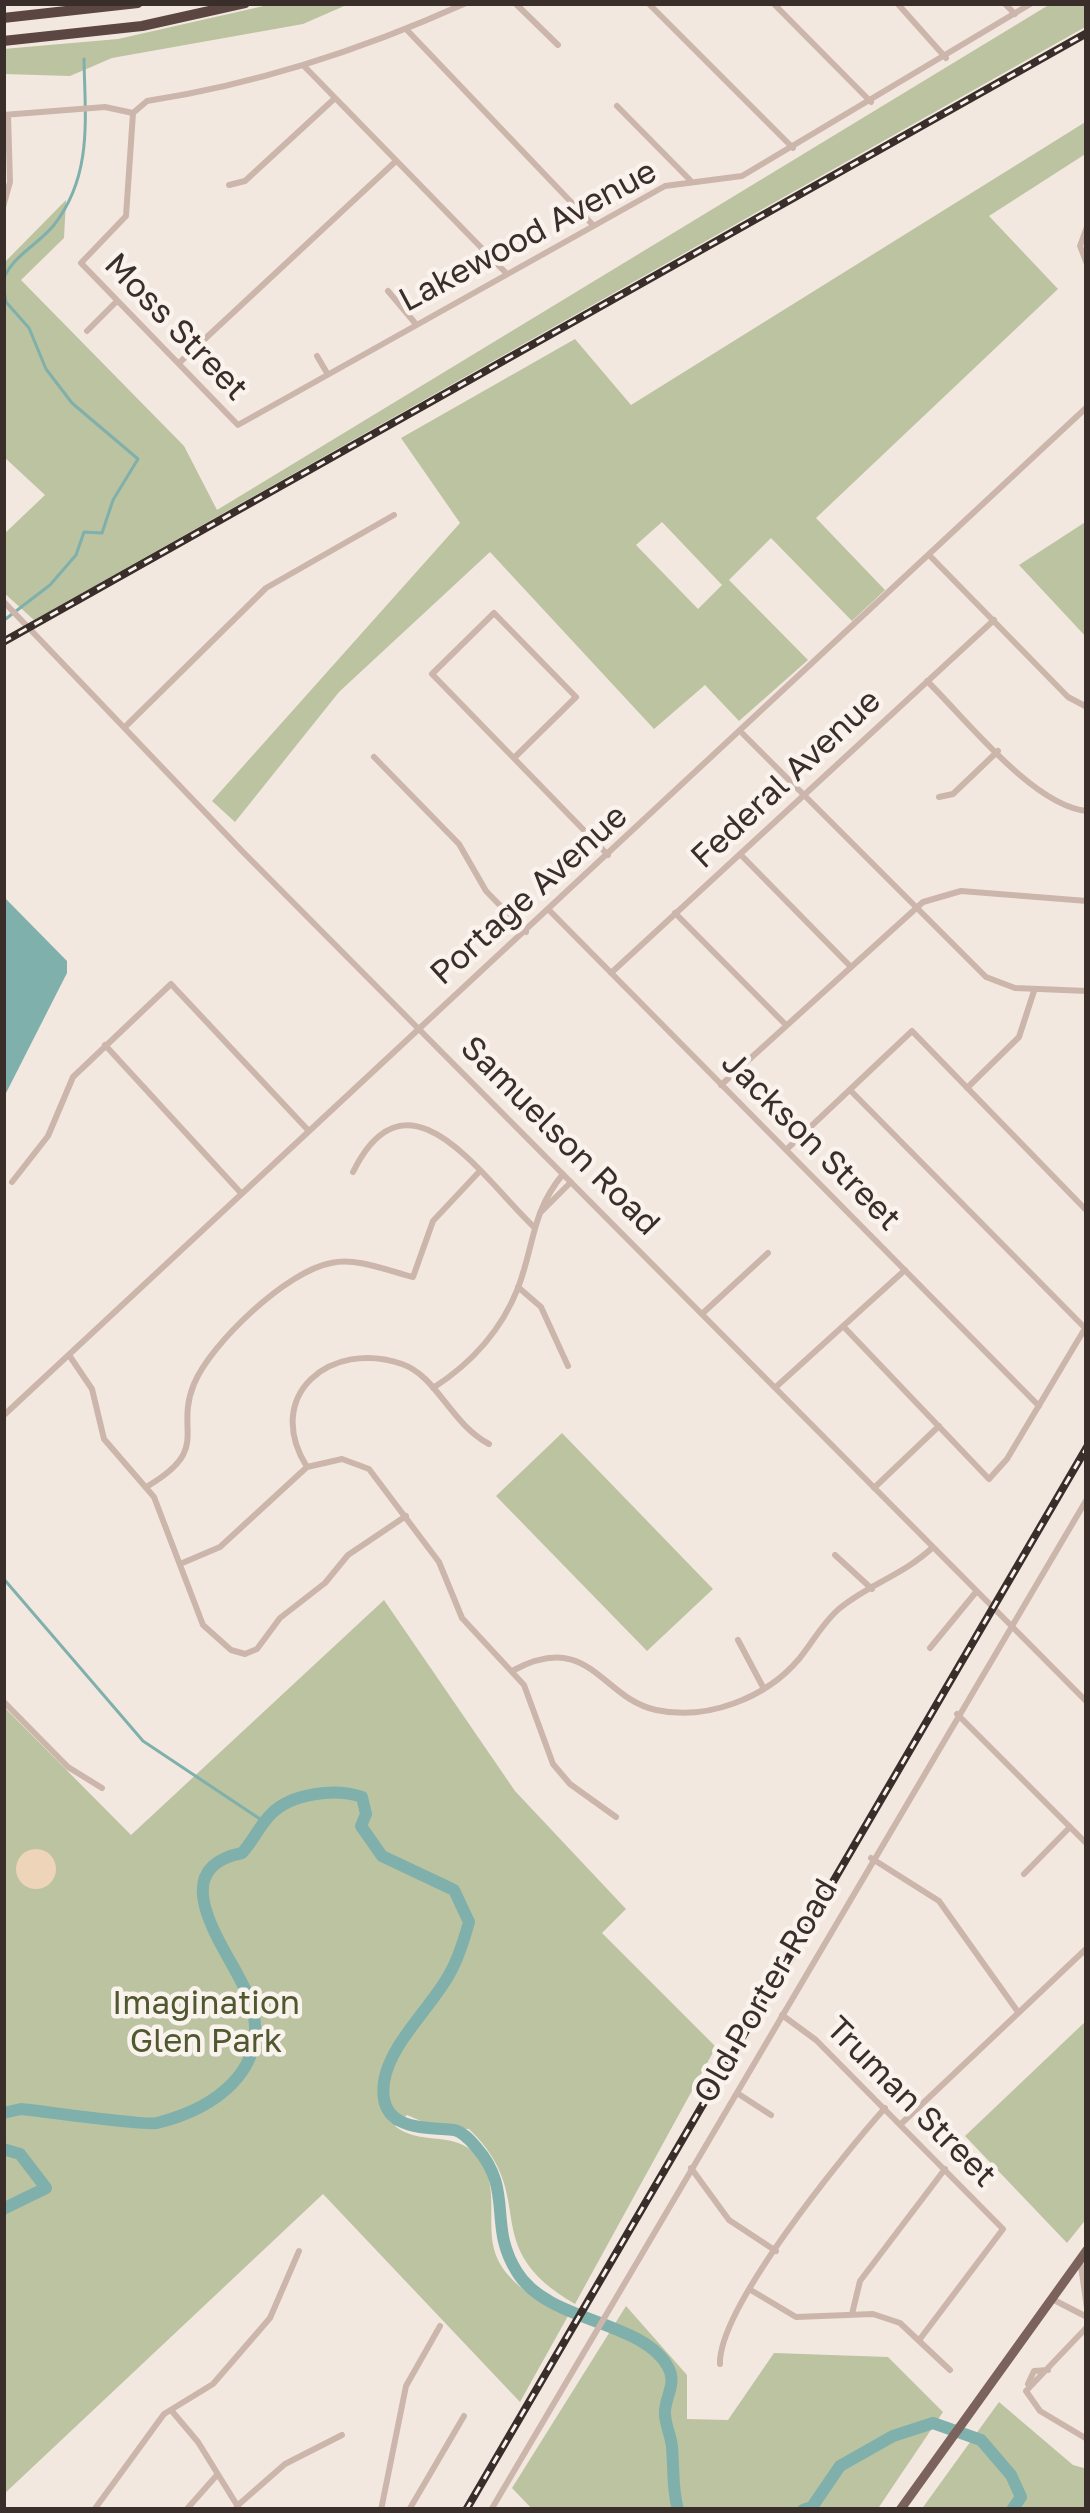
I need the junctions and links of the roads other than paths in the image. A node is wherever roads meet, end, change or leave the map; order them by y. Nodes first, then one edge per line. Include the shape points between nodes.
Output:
1 (138, 3) edge
2 (245, 3) edge
3 (466, 3) edge
4 (515, 3) edge
5 (648, 3) edge
6 (773, 3) edge
7 (897, 3) edge
8 (1004, 3) edge
9 (1032, 3) edge
10 (1015, 14) junction
11 (3, 18) edge
12 (406, 29) junction
13 (3, 41) edge
14 (558, 45) dead end
15 (946, 58) junction
16 (304, 66) junction
17 (334, 99) junction
18 (871, 102) junction
19 (617, 106) dead end
20 (133, 113) junction
21 (6, 115) edge
22 (793, 148) junction
23 (395, 161) junction
24 (690, 180) junction
25 (229, 185) dead end
26 (3, 207) edge
27 (593, 225) junction
28 (1087, 227) edge
29 (1087, 264) edge
30 (506, 273) junction
31 (388, 291) dead end
32 (116, 302) junction
33 (416, 323) junction
34 (87, 331) dead end
35 (317, 356) dead end
36 (178, 364) junction
37 (326, 374) junction
38 (1087, 407) edge
39 (238, 425) joint
40 (394, 515) dead end
41 (932, 557) junction
42 (6, 604) edge
43 (994, 620) junction
44 (928, 681) junction
45 (1087, 707) edge
46 (127, 725) junction
47 (742, 733) junction
48 (998, 751) junction
49 (374, 757) dead end
50 (514, 758) junction
51 (804, 795) junction
52 (939, 797) dead end
53 (1087, 811) edge
54 (740, 854) junction
55 (609, 855) junction
56 (1087, 901) edge
57 (915, 908) junction
58 (550, 911) junction
59 (675, 914) junction
60 (526, 932) junction
61 (850, 966) junction
62 (611, 973) junction
63 (1034, 989) junction
64 (1087, 992) edge
65 (786, 1024) junction
66 (418, 1028) junction
67 (105, 1045) junction
68 (722, 1085) junction
69 (967, 1088) junction
70 (850, 1090) junction
71 (307, 1129) junction
72 (786, 1149) junction
73 (353, 1172) dead end
74 (478, 1173) junction
75 (563, 1174) junction
76 (12, 1182) dead end
77 (572, 1182) junction
78 (240, 1192) junction
79 (1087, 1211) edge
80 (540, 1213) junction
81 (535, 1228) junction
82 (767, 1253) dead end
83 (905, 1270) junction
84 (518, 1287) junction
85 (703, 1313) junction
86 (843, 1326) junction
87 (1086, 1326) edge
88 (69, 1355) junction
89 (568, 1366) dead end
90 (777, 1386) junction
91 (433, 1388) junction
92 (1039, 1406) junction
93 (3, 1416) edge
94 (939, 1426) junction
95 (489, 1444) dead end
96 (307, 1467) junction
97 (148, 1486) junction
98 (874, 1488) junction
99 (1086, 1503) edge
100 (406, 1516) junction
101 (933, 1547) junction
102 (835, 1556) dead end
103 (180, 1564) junction
104 (872, 1589) junction
105 (976, 1592) junction
106 (1010, 1626) junction
107 (738, 1640) dead end
108 (930, 1648) dead end
109 (514, 1670) junction
110 (764, 1689) junction
111 (3, 1701) edge
112 (1087, 1702) edge
113 (957, 1714) junction
114 (102, 1788) dead end
115 (616, 1817) dead end
116 (1070, 1826) junction
117 (1087, 1844) edge
118 (871, 1858) junction
119 (1024, 1874) dead end
120 (1087, 1948) edge
121 (1018, 2012) junction
122 (781, 2014) junction
123 (736, 2092) junction
124 (885, 2108) junction
125 (771, 2115) dead end
126 (901, 2124) junction
127 (691, 2168) junction
128 (945, 2169) junction
129 (298, 2251) dead end
130 (776, 2251) junction
131 (1084, 2255) edge
132 (749, 2289) junction
133 (1052, 2299) junction
134 (1087, 2313) edge
135 (852, 2315) junction
136 (440, 2326) dead end
137 (1087, 2327) edge
138 (920, 2339) junction
139 (720, 2364) dead end
140 (950, 2370) dead end
141 (170, 2410) junction
142 (464, 2416) dead end
143 (342, 2435) dead end
144 (1087, 2439) edge
145 (217, 2475) junction
146 (239, 2508) edge
147 (94, 2510) edge
148 (185, 2510) edge
149 (381, 2510) edge
150 (409, 2510) edge
151 (491, 2510) edge
152 (900, 2510) edge

1 - 11 highway
2 - 13 highway via 91,34
3 - 12 street
4 - 14 street
5 - 22 street
6 - 18 street
7 - 15 street
8 - 10 street
9 - 10 street, Lakewood Avenue
10 - 15 street, Lakewood Avenue
12 - 16 street
12 - 27 street
15 - 18 street, Lakewood Avenue
16 - 17 street
16 - 20 street via 147,101
17 - 23 street
17 - 25 street via 245,181
18 - 22 street, Lakewood Avenue
19 - 24 street
20 - 21 street via 93,107
20 - 32 street, Moss Street via 126,215 81,263
21 - 26 street via 10,182
22 - 24 street, Lakewood Avenue via 742,176
23 - 30 street
23 - 36 street
24 - 27 street, Lakewood Avenue
27 - 30 street, Lakewood Avenue
28 - 29 street via 1080,246
30 - 33 street, Lakewood Avenue
31 - 33 street
32 - 34 street
32 - 36 street, Moss Street
33 - 37 street, Lakewood Avenue
35 - 37 street
36 - 39 street, Moss Street
37 - 39 street, Lakewood Avenue
38 - 41 street, Portage Avenue
40 - 46 street via 266,588
41 - 43 street
41 - 47 street, Portage Avenue
42 - 46 street, Samuelson Road
43 - 44 street, Federal Avenue
43 - 45 street
44 - 48 street
44 - 51 street, Federal Avenue
46 - 66 street, Samuelson Road
47 - 51 street
47 - 55 street, Portage Avenue
48 - 52 street
48 - 53 street via 1042,793
49 - 60 street via 459,844 486,891
50 - 50 street via 432,674 494,614 576,697
50 - 55 street
51 - 54 street, Federal Avenue
51 - 57 street
54 - 59 street, Federal Avenue
54 - 61 street
55 - 58 street, Portage Avenue
56 - 57 street via 961,891
57 - 61 street
57 - 63 street via 986,977
58 - 60 street, Portage Avenue
58 - 62 street, Jackson Street
59 - 62 street, Federal Avenue
59 - 65 street
60 - 66 street, Portage Avenue
61 - 65 street
62 - 68 street, Jackson Street
63 - 64 street
63 - 69 street via 1028,1024
65 - 68 street
66 - 71 street, Portage Avenue
66 - 75 street, Samuelson Road
67 - 71 street via 172,984
67 - 76 street via 73,1076 48,1136
67 - 78 street
68 - 72 street, Jackson Street
69 - 70 street via 912,1031
69 - 79 street
70 - 72 street
70 - 87 street
71 - 78 street, Portage Avenue
72 - 83 street, Jackson Street
73 - 74 street via 381,1132 411,1122 433,1129
74 - 81 street
74 - 97 street via 433,1221 413,1277 333,1262 253,1310 194,1382 190,1434 178,1463
75 - 77 street, Samuelson Road
75 - 80 street
77 - 80 street
77 - 85 street, Samuelson Road
78 - 88 street, Portage Avenue
80 - 81 street
81 - 84 street
82 - 85 street
83 - 86 street
83 - 92 street, Jackson Street
84 - 89 street via 541,1306
84 - 91 street via 484,1346
85 - 90 street, Samuelson Road
86 - 90 street
86 - 94 street
87 - 92 street
88 - 93 street, Portage Avenue
88 - 97 street via 92,1388 104,1438
90 - 98 street, Samuelson Road
91 - 95 street via 457,1423
91 - 96 street via 391,1361 328,1365 307,1383 292,1416
92 - 94 street via 989,1479
94 - 98 street
96 - 100 street via 361,1465
96 - 103 street via 220,1547
97 - 103 street
98 - 101 street, Samuelson Road
99 - 106 street, Old Porter Road
100 - 103 street via 348,1555 251,1652 231,1650 208,1633
100 - 109 street via 445,1571 462,1618
101 - 104 street
101 - 105 street, Samuelson Road
102 - 104 street
104 - 110 street via 830,1618
105 - 106 street, Samuelson Road
105 - 108 street
106 - 112 street, Samuelson Road
106 - 113 street, Old Porter Road
107 - 110 street
109 - 110 street via 544,1658 572,1660 641,1704 671,1712 725,1706
109 - 115 street via 561,1775
111 - 114 street via 68,1767
113 - 116 street
113 - 118 street, Old Porter Road
116 - 117 street
116 - 119 street
118 - 121 street via 939,1900
118 - 122 street, Old Porter Road
120 - 121 street
121 - 126 street
122 - 123 street, Old Porter Road
122 - 124 street, Truman Street
123 - 125 street
123 - 127 street, Old Porter Road
124 - 126 street, Truman Street
124 - 130 street
126 - 128 street, Truman Street
127 - 130 street via 729,2220
127 - 151 street, Old Porter Road
128 - 135 street via 860,2281
128 - 138 street, Truman Street via 1003,2229
129 - 141 street via 270,2318 242,2354
130 - 132 street
131 - 133 main road
131 - 134 street
132 - 135 street via 796,2317
132 - 139 street via 722,2337
133 - 134 street
133 - 152 main road
135 - 138 street via 887,2318
136 - 149 street via 406,2386
137 - 144 street via 1048,2370 1034,2371 1027,2387 1040,2411
138 - 140 street
141 - 145 street
141 - 147 street
142 - 150 street
143 - 146 street via 285,2464
145 - 146 street
145 - 148 street

